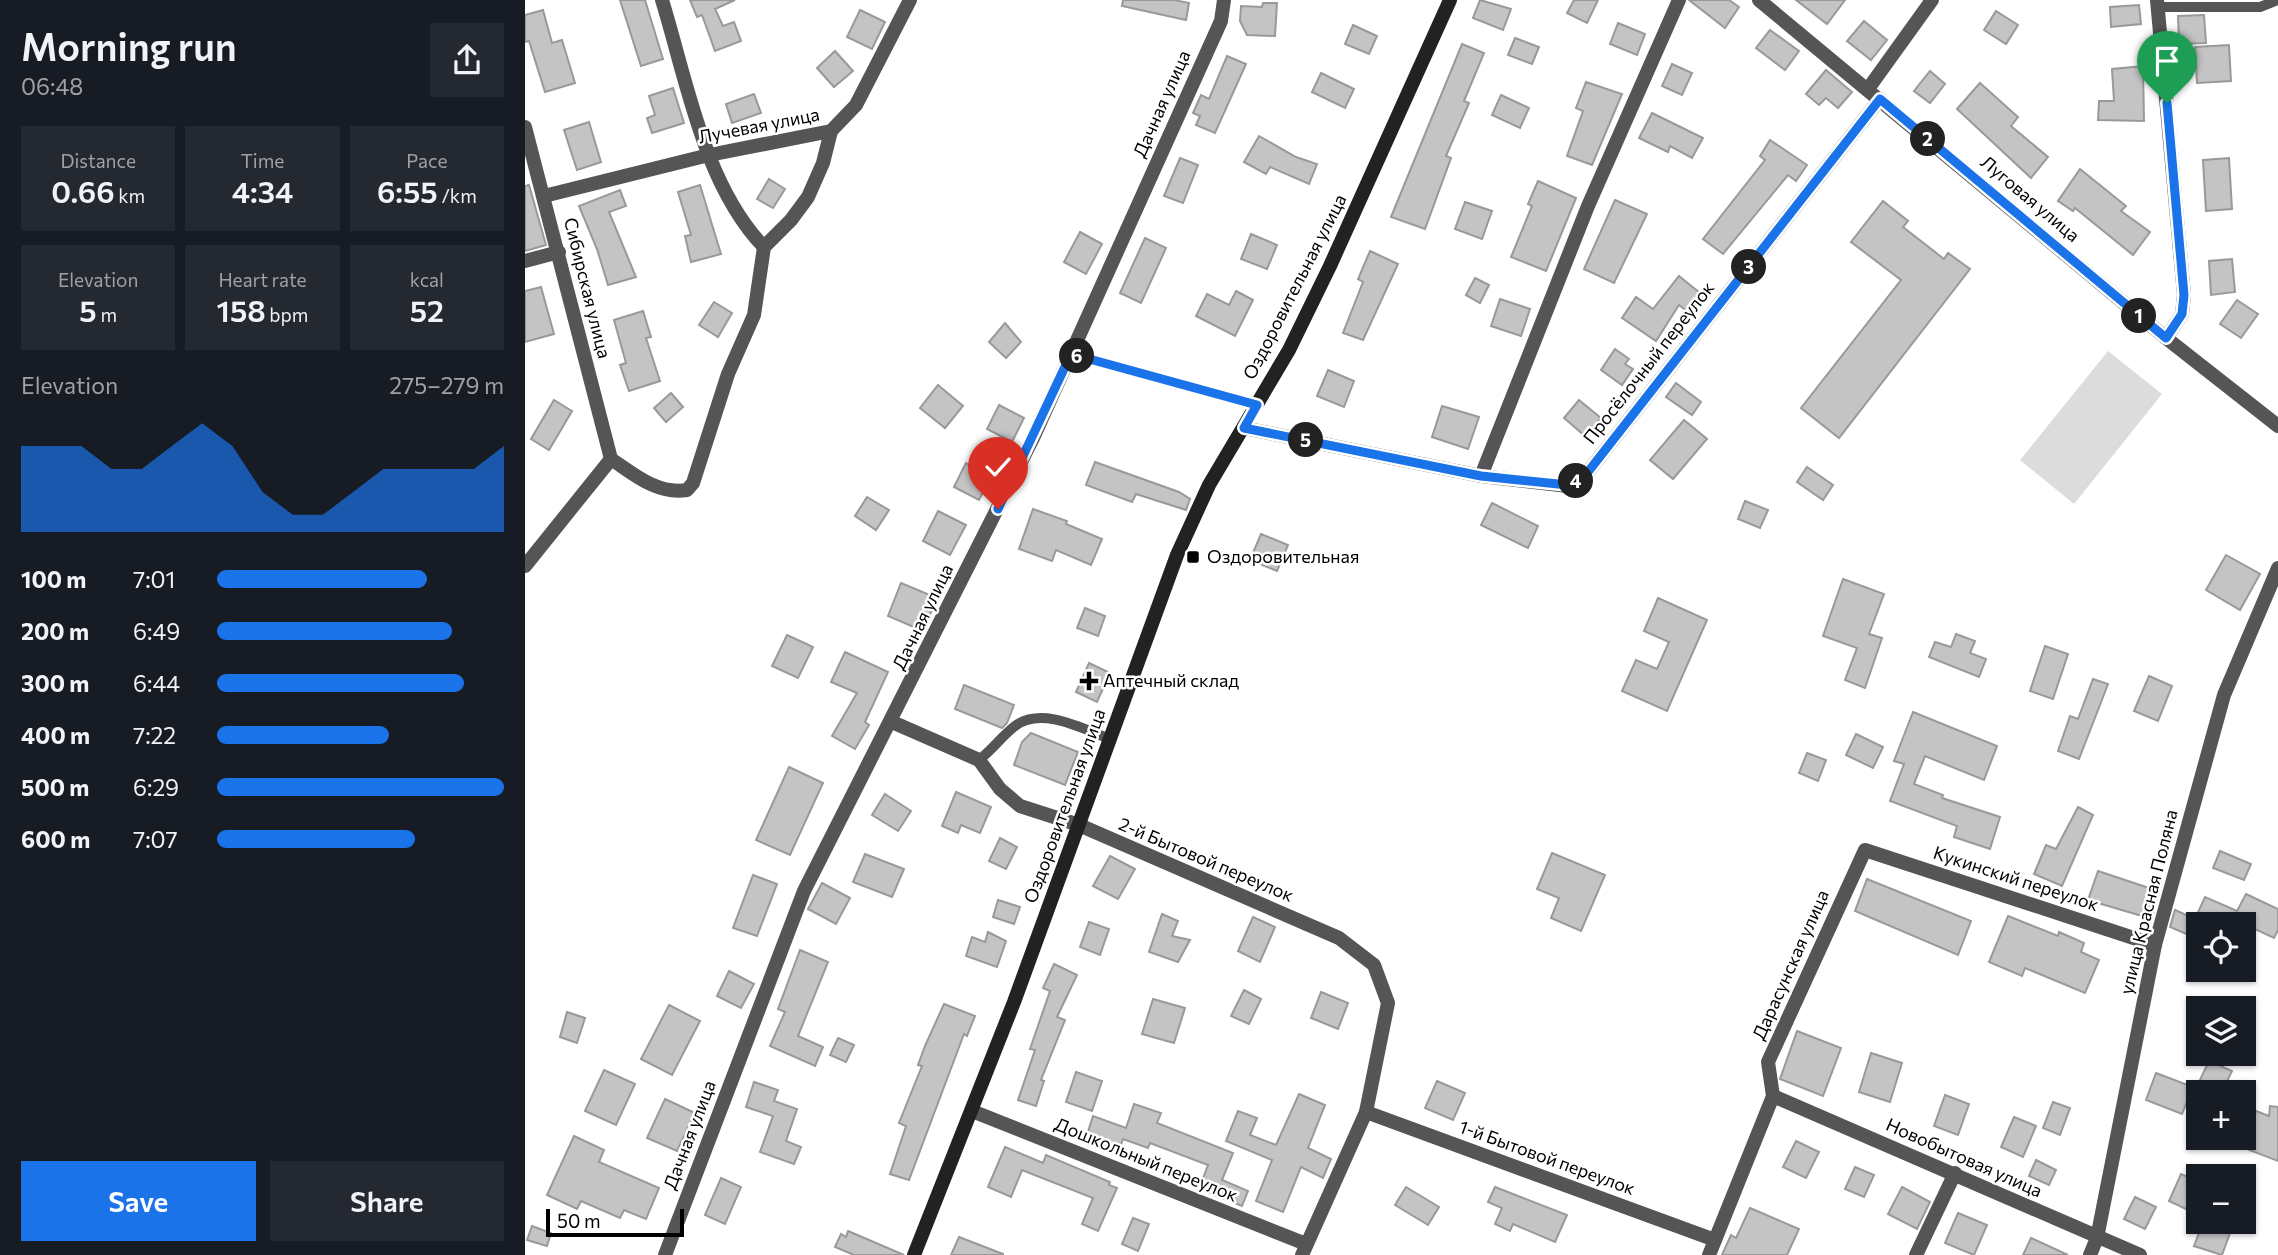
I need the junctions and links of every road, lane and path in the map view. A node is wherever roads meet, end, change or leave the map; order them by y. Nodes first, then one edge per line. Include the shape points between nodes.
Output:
1 (662, 0) edge
2 (911, 0) edge
3 (1224, 0) edge
4 (1450, 0) edge
5 (1679, 0) edge
6 (1759, 0) edge
7 (1932, 0) edge
8 (2278, 0) edge
9 (2157, 3) edge
10 (1868, 89) junction
11 (1880, 99) junction
12 (525, 127) edge
13 (831, 131) junction
14 (709, 155) junction
15 (531, 167) edge
16 (544, 197) junction
17 (764, 247) junction
18 (559, 252) junction
19 (525, 261) edge
20 (2166, 338) junction
21 (1071, 354) junction
22 (1257, 405) junction
23 (2278, 426) edge
24 (1244, 428) junction
25 (611, 459) junction
26 (1481, 476) junction
27 (525, 566) edge
28 (2278, 568) edge
29 (892, 722) junction
30 (1110, 739) junction
31 (979, 760) junction
32 (1079, 825) junction
33 (1865, 850) joint
34 (2155, 945) junction
35 (1773, 1096) junction
36 (972, 1111) junction
37 (1366, 1112) junction
38 (1955, 1173) junction
39 (2097, 1238) junction
40 (1715, 1240) junction
41 (1304, 1250) edge
42 (665, 1255) edge
43 (914, 1255) edge
44 (1709, 1255) edge
45 (1916, 1255) edge
46 (2089, 1255) edge
47 (2140, 1255) edge

1 - 14 street
2 - 13 street, Лучевая улица via 856,105
3 - 21 street, Дачная улица via 1221,20
4 - 22 street, Оздоровительная улица via 1330,266
5 - 26 street via 1588,206
6 - 10 street, Луговая улица
7 - 10 street
8 - 9 lane via 2260,7
9 - 20 street via 2184,295 2182,314
10 - 11 street, Луговая улица
11 - 20 street, Луговая улица
11 - 26 street, Просёлочный переулок via 1584,477 1568,485
12 - 15 street, Сибирская улица
13 - 14 street, Лучевая улица
13 - 17 street via 808,197
14 - 16 street, Лучевая улица
14 - 17 street via 742,225
15 - 16 street, Сибирская улица
16 - 18 street, Сибирская улица
17 - 25 street via 754,315 728,374 693,483 677,492 653,487
18 - 19 street
18 - 25 street, Сибирская улица
20 - 23 street, Луговая улица
21 - 22 lane
21 - 29 street, Дачная улица
22 - 24 street, Оздоровительная улица
24 - 26 street, Просёлочный переулок
24 - 30 street, Оздоровительная улица via 1209,485 1177,555
25 - 27 street
28 - 34 street, улица Красная Поляна via 2224,695
29 - 31 street
29 - 42 street, Дачная улица via 804,891
30 - 31 lane via 1056,720 1033,719 1016,726
30 - 32 street, Оздоровительная улица
31 - 32 street, 2-й Бытовой переулок via 1000,789 1020,806
32 - 36 street, Оздоровительная улица
32 - 37 street, 2-й Бытовой переулок via 1339,938 1374,965 1388,1003
33 - 34 street, Кукинский переулок
33 - 35 street, Дарасунская улица via 1768,1062
34 - 39 street, улица Красная Поляна
35 - 38 street, Новобытовая улица
35 - 40 street, Дарасунская улица
36 - 41 street, Дошкольный переулок
36 - 43 street, Оздоровительная улица
37 - 40 street, 1-й Бытовой переулок
37 - 41 street, 2-й Бытовой переулок
38 - 39 street, Новобытовая улица
38 - 45 street
39 - 46 street, улица Красная Поляна
39 - 47 street, Новобытовая улица
40 - 44 street, Дарасунская улица

